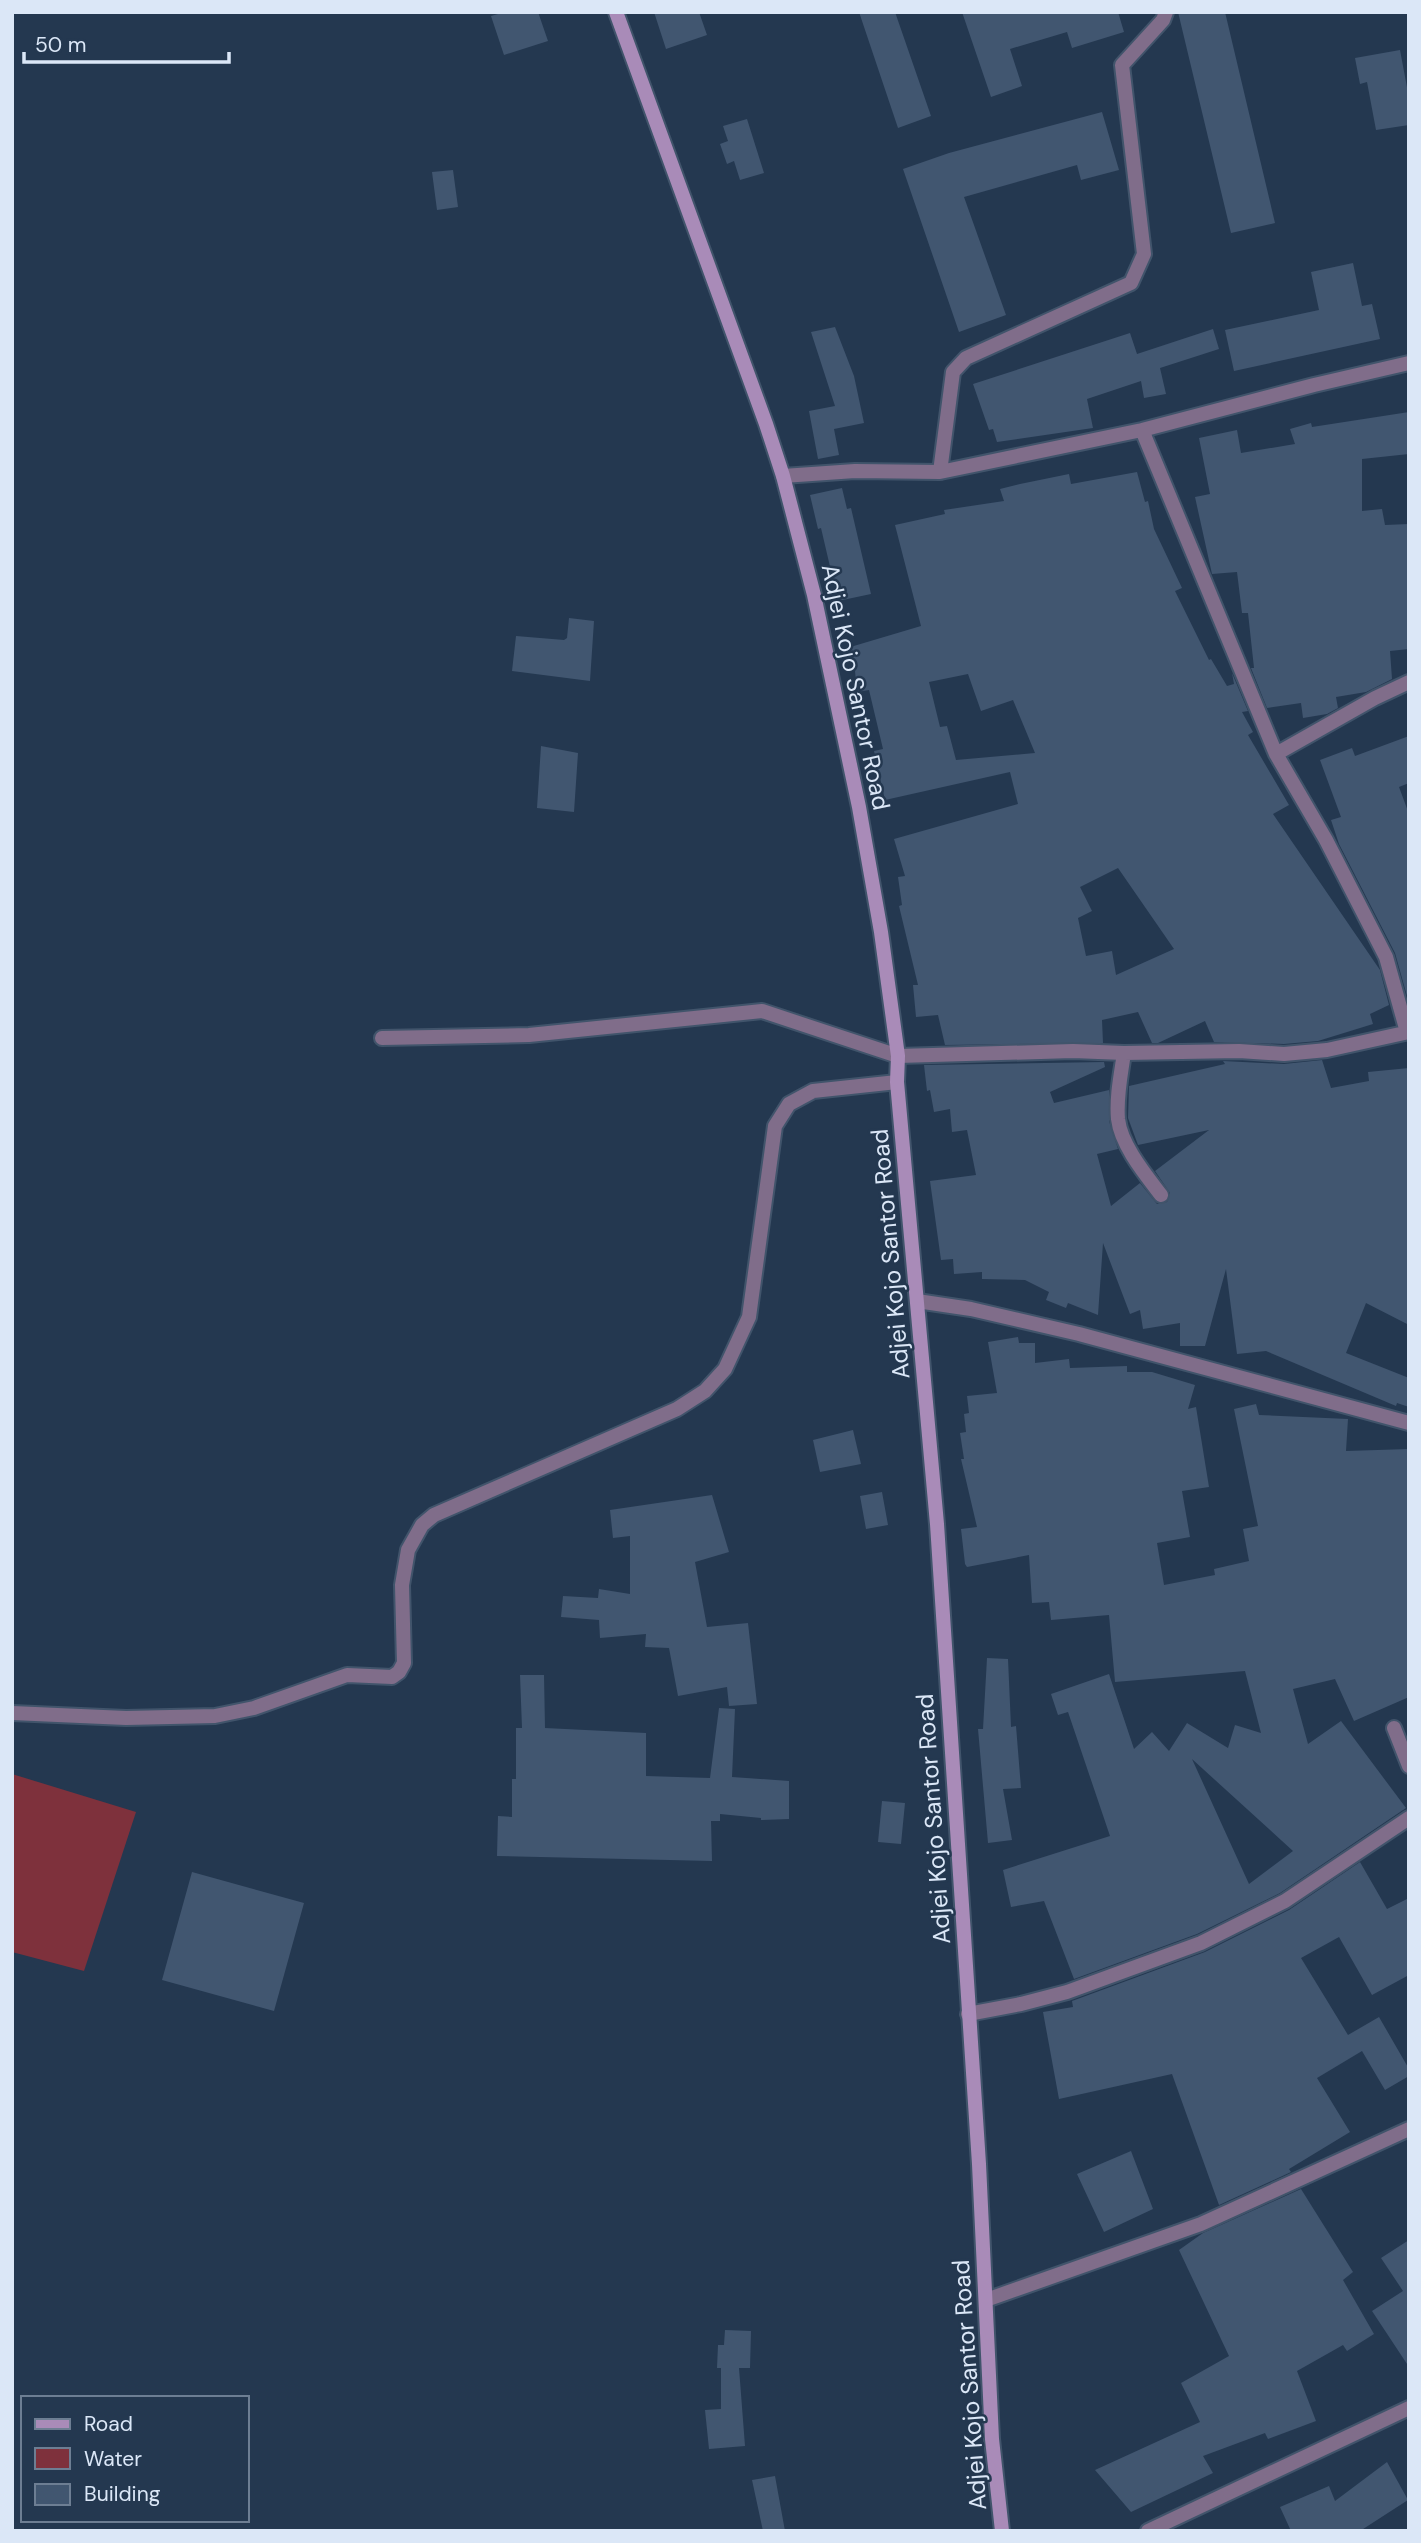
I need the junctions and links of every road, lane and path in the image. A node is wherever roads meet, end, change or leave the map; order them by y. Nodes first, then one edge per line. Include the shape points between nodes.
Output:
1 (616, 12) edge
2 (1166, 12) edge
3 (1409, 363) edge
4 (1142, 430) junction
5 (940, 472) junction
6 (783, 476) junction
7 (1409, 682) edge
8 (1276, 754) junction
9 (1408, 1032) edge
10 (382, 1038) dead end
11 (1124, 1053) junction
12 (898, 1056) junction
13 (897, 1082) junction
14 (1161, 1195) dead end
15 (917, 1301) junction
16 (1409, 1423) edge
17 (12, 1713) edge
18 (1394, 1728) dead end
19 (1409, 1766) edge
20 (1409, 1818) edge
21 (968, 2014) junction
22 (1409, 2129) edge
23 (986, 2300) junction
24 (1409, 2408) edge
25 (1002, 2531) edge
26 (1148, 2531) edge

1 - 6 street, Adjei Kojo Santor Road
2 - 5 street via 1122,65 1144,254 1131,283 966,358 953,372
3 - 4 street
4 - 5 street
4 - 8 street
5 - 6 street
6 - 12 street, Adjei Kojo Santor Road via 850,757
7 - 8 street
8 - 9 street via 1386,957
9 - 11 street via 1327,1050 1284,1054
10 - 12 street via 529,1035 762,1011
11 - 12 street
11 - 14 street via 1118,1122 1135,1161
12 - 13 street, Adjei Kojo Santor Road
13 - 15 street, Adjei Kojo Santor Road
13 - 17 street via 813,1091 789,1104 775,1126 749,1317 725,1369 705,1391 677,1409 434,1515 422,1525 408,1550 402,1585 405,1646 400,1672 392,1677 347,1675 254,1708 215,1716
15 - 16 street via 1079,1334
15 - 21 street, Adjei Kojo Santor Road via 937,1524
18 - 19 street
20 - 21 street via 1285,1901 1201,1943 1067,1992
21 - 23 street, Adjei Kojo Santor Road
22 - 23 street via 1201,2224
23 - 25 street, Adjei Kojo Santor Road via 992,2439
24 - 26 street

